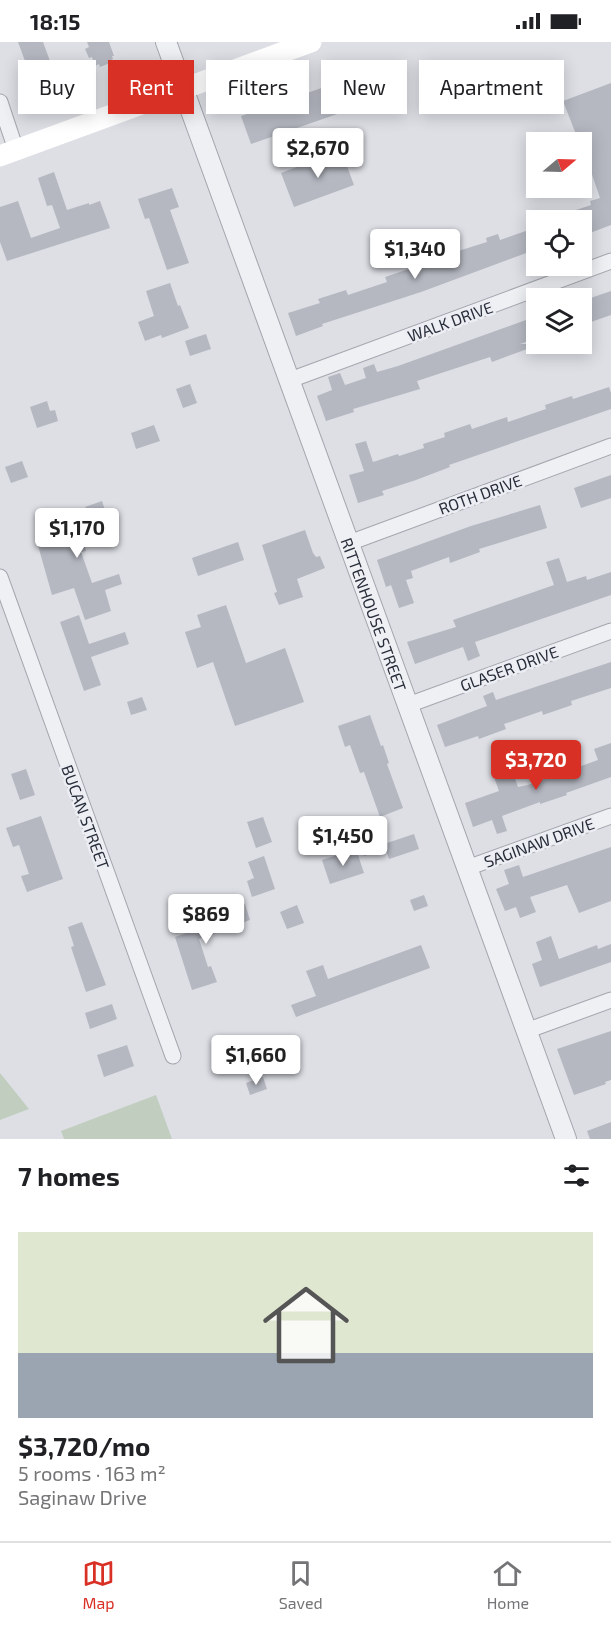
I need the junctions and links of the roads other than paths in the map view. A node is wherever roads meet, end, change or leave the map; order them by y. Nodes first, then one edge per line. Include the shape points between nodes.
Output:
1 (166, 42) edge
2 (311, 42) edge
3 (173, 60) edge
4 (194, 84) edge
5 (0, 102) edge
6 (113, 114) edge
7 (193, 114) edge
8 (8, 153) edge
9 (611, 261) edge
10 (290, 380) junction
11 (611, 446) edge
12 (349, 543) junction
13 (0, 578) edge
14 (611, 631) edge
15 (408, 705) junction
16 (611, 816) edge
17 (468, 868) junction
18 (611, 1000) edge
19 (526, 1031) junction
20 (173, 1056) dead end
21 (566, 1139) edge

1 - 3 street, RITTENHOUSE STREET
2 - 4 main road
5 - 8 street
6 - 8 main road
7 - 10 street, RITTENHOUSE STREET
9 - 10 street, WALK DRIVE
10 - 12 street, RITTENHOUSE STREET
11 - 12 street, ROTH DRIVE
12 - 15 street, RITTENHOUSE STREET
13 - 20 street, BUCAN STREET
14 - 15 street, GLASER DRIVE
15 - 17 street, RITTENHOUSE STREET
16 - 17 street, SAGINAW DRIVE
17 - 19 street, RITTENHOUSE STREET
18 - 19 street
19 - 21 street, RITTENHOUSE STREET

